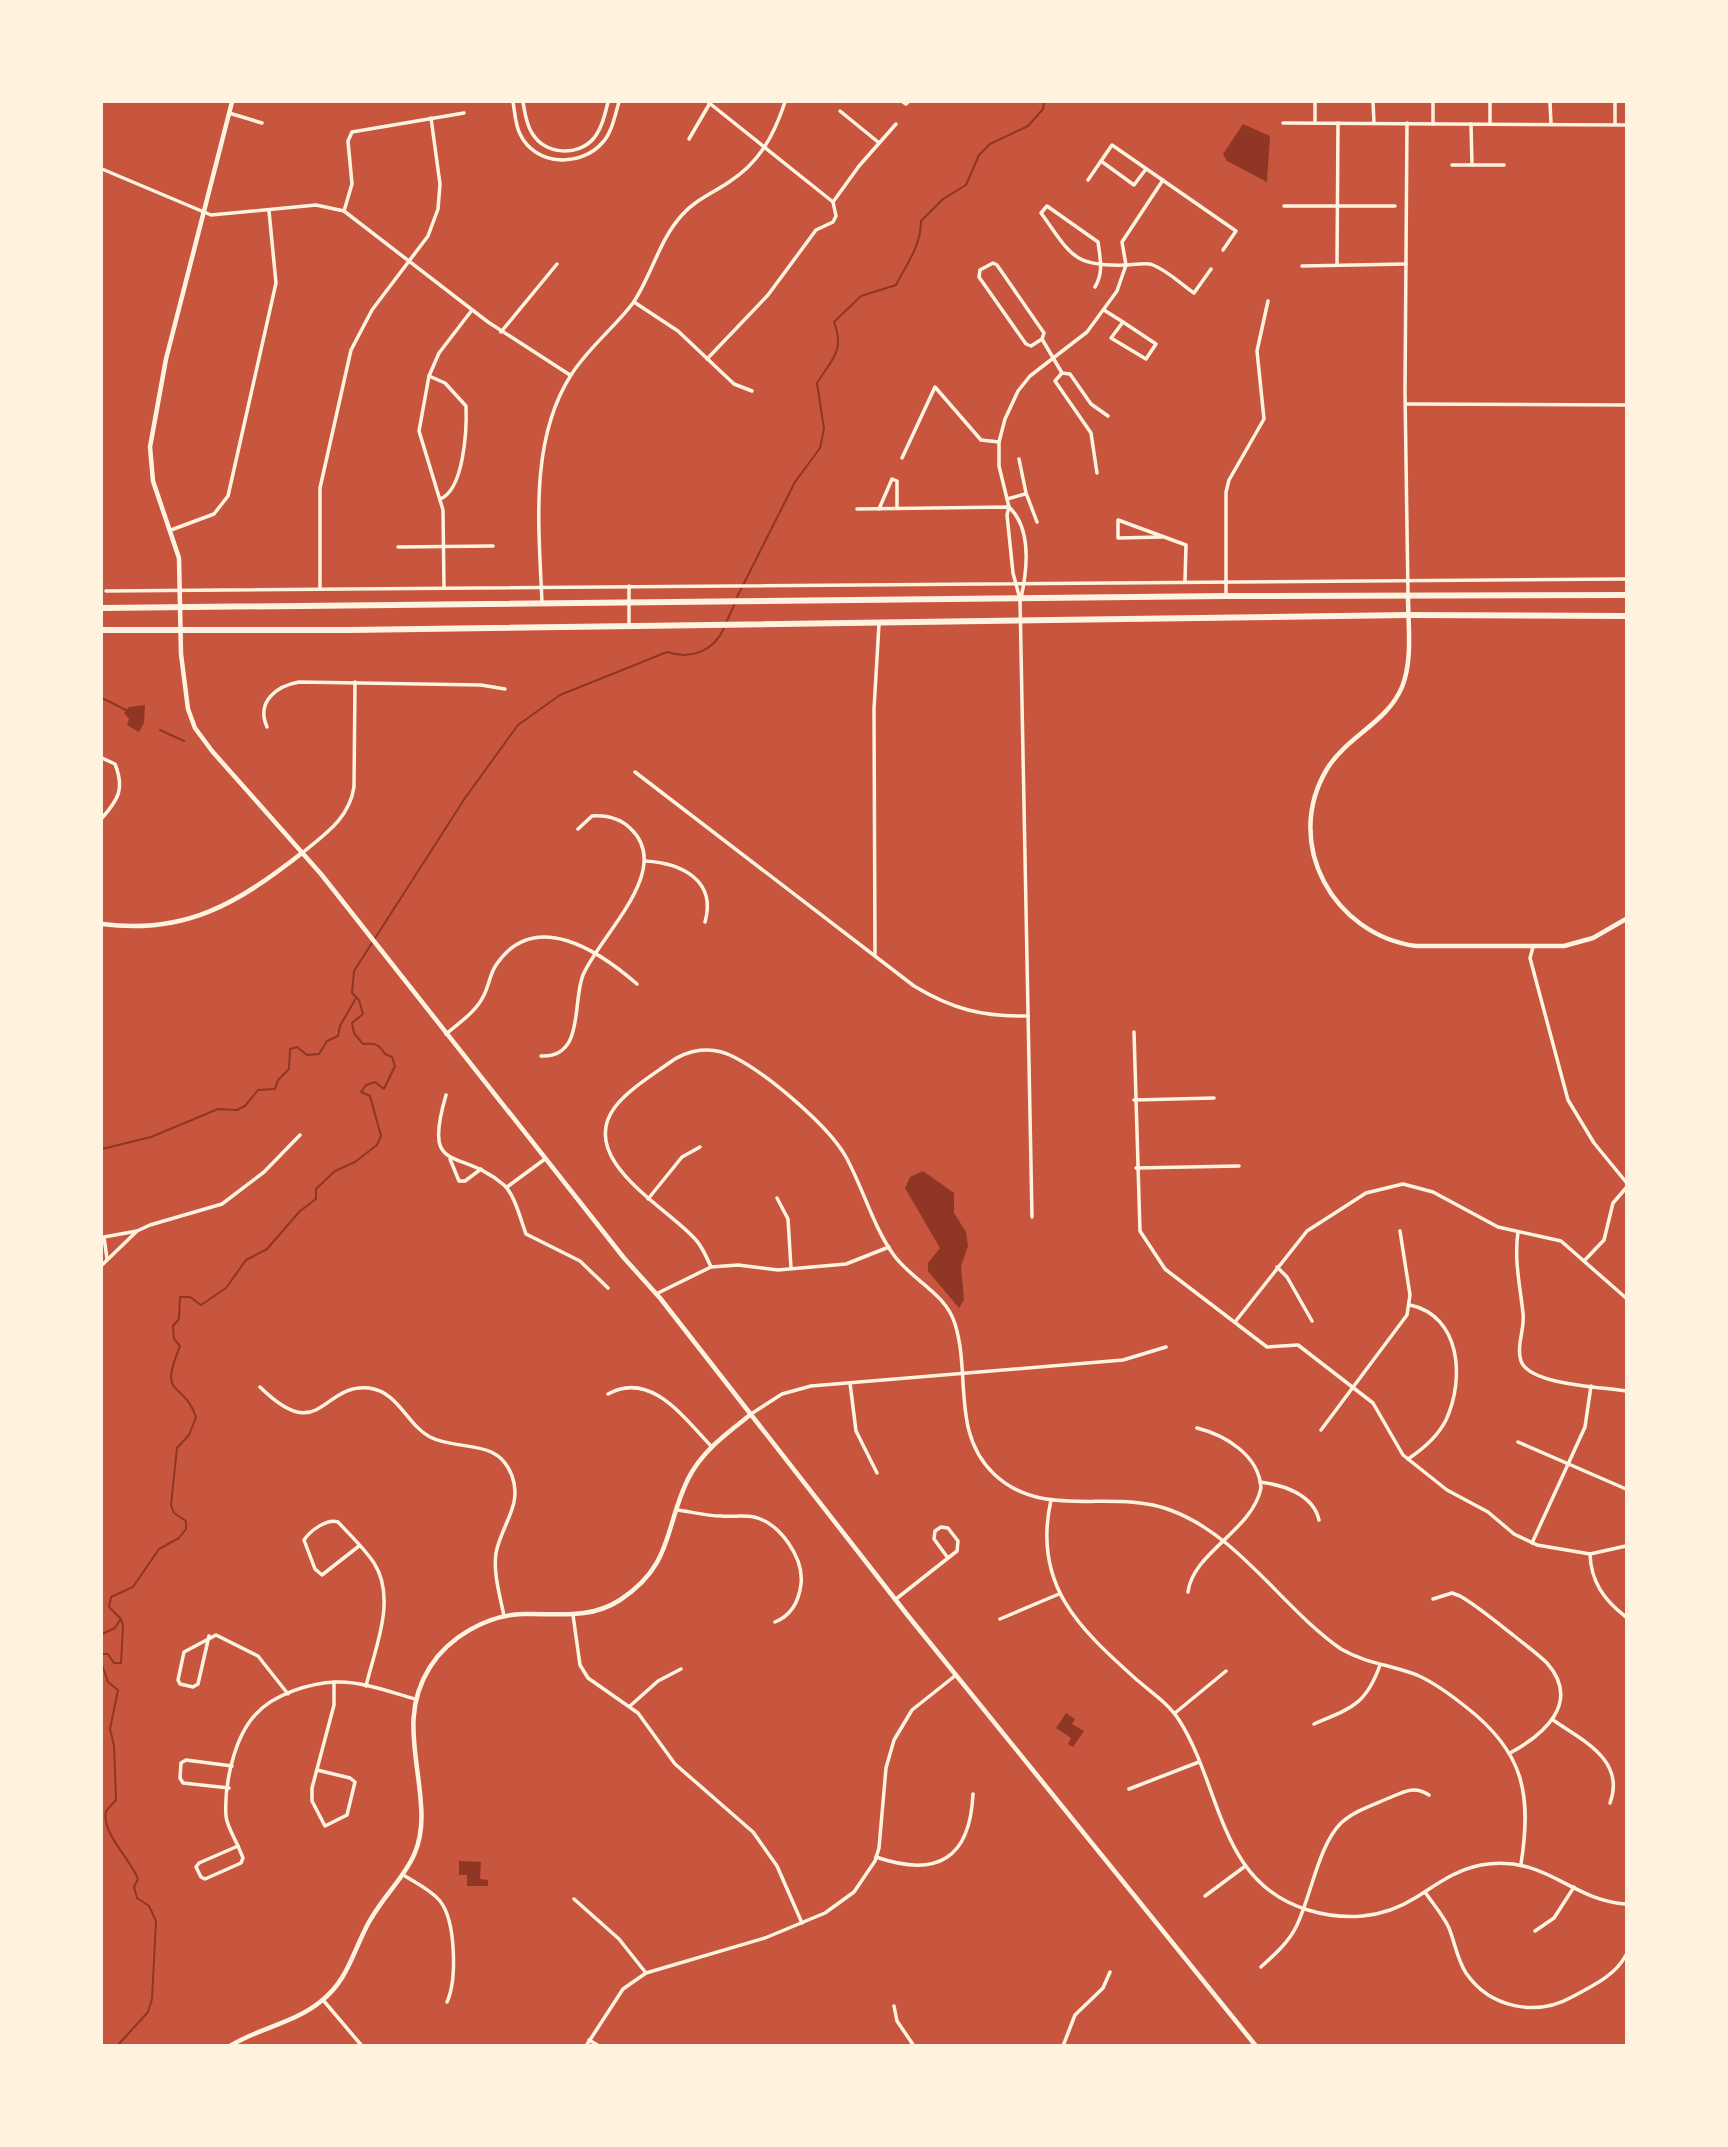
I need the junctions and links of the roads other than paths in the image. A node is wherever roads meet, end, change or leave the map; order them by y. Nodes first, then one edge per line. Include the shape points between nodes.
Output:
1 (232, 102) edge
2 (513, 102) edge
3 (523, 102) edge
4 (608, 102) edge
5 (619, 102) edge
6 (710, 102) edge
7 (785, 102) edge
8 (1315, 102) edge
9 (1373, 102) edge
10 (1433, 102) edge
11 (1490, 102) edge
12 (1550, 102) edge
13 (1615, 102) edge
14 (840, 111) dead end
15 (229, 113) junction
16 (464, 113) dead end
17 (431, 118) junction
18 (262, 123) dead end
19 (1283, 123) dead end
20 (1315, 123) junction
21 (1338, 123) junction
22 (1374, 123) junction
23 (896, 124) dead end
24 (1407, 124) junction
25 (1433, 124) junction
26 (1471, 124) junction
27 (1490, 124) junction
28 (1551, 124) junction
29 (1615, 124) junction
30 (1626, 124) edge
31 (689, 139) dead end
32 (878, 142) junction
33 (766, 148) junction
34 (1101, 161) junction
35 (1452, 165) dead end
36 (1472, 165) junction
37 (1504, 165) dead end
38 (102, 169) edge
39 (1146, 169) junction
40 (1088, 180) dead end
41 (1163, 180) junction
42 (833, 202) junction
43 (1284, 206) dead end
44 (1338, 206) junction
45 (1395, 206) dead end
46 (269, 211) junction
47 (344, 211) junction
48 (203, 214) junction
49 (1223, 250) dead end
50 (411, 261) junction
51 (557, 264) dead end
52 (1406, 264) junction
53 (1101, 265) junction
54 (1126, 265) junction
55 (1337, 265) junction
56 (1302, 266) dead end
57 (1211, 269) dead end
58 (1096, 287) dead end
59 (1268, 301) dead end
60 (634, 302) junction
61 (472, 310) junction
62 (1104, 310) junction
63 (1124, 322) junction
64 (501, 332) junction
65 (1042, 339) junction
66 (1052, 358) junction
67 (707, 359) junction
68 (1062, 373) junction
69 (429, 376) junction
70 (570, 376) junction
71 (752, 391) dead end
72 (1407, 404) junction
73 (1626, 405) edge
74 (1108, 416) dead end
75 (999, 442) junction
76 (902, 458) dead end
77 (1019, 459) dead end
78 (1097, 473) dead end
79 (1026, 493) junction
80 (440, 499) junction
81 (1007, 499) junction
82 (1009, 507) junction
83 (857, 509) dead end
84 (879, 509) junction
85 (897, 509) junction
86 (1037, 522) dead end
87 (171, 530) junction
88 (1162, 537) junction
89 (493, 546) dead end
90 (398, 547) dead end
91 (444, 547) junction
92 (1408, 579) junction
93 (1626, 579) edge
94 (1185, 581) junction
95 (1226, 582) junction
96 (1016, 583) junction
97 (1024, 583) junction
98 (629, 585) junction
99 (444, 587) junction
100 (541, 587) junction
101 (320, 589) junction
102 (106, 591) dead end
103 (180, 591) junction
104 (1408, 595) junction
105 (1626, 595) edge
106 (1226, 596) junction
107 (1020, 599) junction
108 (542, 603) junction
109 (629, 603) junction
110 (181, 607) junction
111 (102, 608) edge
112 (1408, 615) junction
113 (1626, 616) edge
114 (879, 621) junction
115 (1020, 621) junction
116 (629, 626) junction
117 (102, 630) edge
118 (181, 630) junction
119 (355, 682) junction
120 (505, 689) dead end
121 (267, 727) dead end
122 (102, 758) edge
123 (635, 772) dead end
124 (102, 818) edge
125 (578, 829) dead end
126 (302, 853) junction
127 (645, 861) junction
128 (1626, 919) edge
129 (705, 922) dead end
130 (102, 924) edge
131 (1533, 947) junction
132 (596, 952) junction
133 (875, 954) junction
134 (637, 984) dead end
135 (1028, 1016) junction
136 (1134, 1032) dead end
137 (446, 1034) junction
138 (541, 1056) dead end
139 (446, 1095) dead end
140 (1214, 1098) dead end
141 (1134, 1100) junction
142 (300, 1135) dead end
143 (700, 1147) dead end
144 (450, 1158) junction
145 (545, 1159) junction
146 (1239, 1166) dead end
147 (1136, 1168) junction
148 (481, 1169) junction
149 (1626, 1182) edge
150 (507, 1187) junction
151 (1626, 1188) edge
152 (648, 1199) junction
153 (777, 1199) dead end
154 (1032, 1217) dead end
155 (137, 1231) junction
156 (1400, 1231) dead end
157 (1518, 1232) junction
158 (889, 1247) junction
159 (107, 1259) junction
160 (1584, 1261) junction
161 (102, 1265) edge
162 (711, 1267) junction
163 (1276, 1267) junction
164 (791, 1268) junction
165 (608, 1288) dead end
166 (656, 1294) junction
167 (1626, 1298) edge
168 (1410, 1305) junction
169 (1312, 1321) dead end
170 (1235, 1322) junction
171 (1166, 1347) dead end
172 (961, 1373) junction
173 (850, 1383) junction
174 (1591, 1386) junction
175 (260, 1387) dead end
176 (1353, 1387) junction
177 (1626, 1391) edge
178 (608, 1394) dead end
179 (750, 1415) junction
180 (1197, 1428) dead end
181 (1321, 1430) dead end
182 (1518, 1442) dead end
183 (711, 1446) junction
184 (1408, 1459) junction
185 (1569, 1463) junction
186 (877, 1472) dead end
187 (1260, 1482) junction
188 (1626, 1489) edge
189 (1051, 1500) junction
190 (678, 1510) junction
191 (1319, 1520) dead end
192 (1223, 1542) junction
193 (1532, 1543) junction
194 (359, 1546) junction
195 (1626, 1546) edge
196 (1590, 1554) junction
197 (948, 1558) junction
198 (1188, 1592) dead end
199 (1059, 1594) junction
200 (896, 1599) junction
201 (1433, 1599) dead end
202 (573, 1615) junction
203 (504, 1616) junction
204 (1626, 1617) edge
205 (1000, 1619) dead end
206 (775, 1622) dead end
207 (209, 1636) junction
208 (1380, 1665) junction
209 (681, 1669) dead end
210 (1226, 1671) dead end
211 (956, 1675) junction
212 (334, 1682) junction
213 (366, 1686) junction
214 (288, 1694) junction
215 (415, 1699) junction
216 (630, 1706) junction
217 (1175, 1713) junction
218 (1553, 1720) junction
219 (1314, 1724) dead end
220 (1510, 1753) junction
221 (1200, 1762) junction
222 (232, 1766) junction
223 (317, 1770) junction
224 (229, 1788) junction
225 (1129, 1789) dead end
226 (973, 1794) dead end
227 (1429, 1796) dead end
228 (1610, 1803) dead end
229 (237, 1846) junction
230 (876, 1857) junction
231 (1521, 1864) junction
232 (1244, 1867) junction
233 (405, 1876) junction
234 (1574, 1887) junction
235 (1425, 1892) junction
236 (1205, 1896) dead end
237 (574, 1899) dead end
238 (1626, 1904) edge
239 (1304, 1909) junction
240 (802, 1923) junction
241 (1535, 1931) dead end
242 (1626, 1955) edge
243 (1261, 1967) dead end
244 (1110, 1972) dead end
245 (646, 1973) junction
246 (323, 2000) junction
247 (447, 2002) dead end
248 (894, 2006) dead end
249 (589, 2040) junction
250 (233, 2045) edge
251 (362, 2046) edge
252 (586, 2046) edge
253 (599, 2046) edge
254 (914, 2046) edge
255 (1036, 2046) edge
256 (1055, 2046) edge
257 (1063, 2046) edge
258 (1256, 2046) edge

1 - 15 street
2 - 5 street via 521,136 536,152 553,160 590,154 605,141
3 - 4 street via 536,138 565,151 594,138
6 - 31 street
6 - 33 street
7 - 33 street
8 - 20 street
9 - 22 street
10 - 25 street
11 - 27 street
12 - 28 street
13 - 29 street
14 - 32 street
15 - 18 street
15 - 48 street
16 - 17 street
17 - 47 street via 352,132 348,141 352,184
17 - 50 street via 439,202 432,226
19 - 20 street
20 - 21 street
21 - 22 street
21 - 44 street
22 - 24 street
23 - 32 street
24 - 25 street
24 - 52 street
25 - 26 street
26 - 27 street
26 - 36 street
27 - 28 street
28 - 29 street
29 - 30 street
32 - 42 street
33 - 42 street
33 - 60 street via 741,174 682,214
34 - 39 street via 1134,185
34 - 39 street via 1112,145
34 - 40 street
35 - 36 street
36 - 37 street
38 - 48 street
39 - 41 street
41 - 49 street via 1236,231
41 - 54 street via 1122,242
42 - 67 street via 835,219 816,230 768,295
43 - 44 street
44 - 45 street
44 - 55 street
46 - 47 street via 316,205
46 - 48 street
46 - 87 street via 276,283 228,496 214,514
47 - 50 street
48 - 87 street via 166,359 150,447 153,481
50 - 61 street
50 - 101 street via 365,321 346,368 320,488
51 - 64 street
52 - 55 street
52 - 72 street
53 - 53 street via 1087,264 1071,254 1041,213 1047,206 1094,237
53 - 54 street
53 - 58 street
54 - 57 street via 1151,264 1194,293
54 - 62 street via 1122,283
55 - 56 street
59 - 95 street via 1257,351 1264,419 1226,492
60 - 67 street via 678,331
60 - 70 street
61 - 64 street
61 - 69 street via 439,353
62 - 63 street
62 - 66 street via 1087,332
63 - 63 street via 1111,338 1146,359 1156,344
64 - 70 street
65 - 65 street via 1044,333 997,265 980,270 979,277 1026,344
65 - 66 street
66 - 68 street
66 - 75 street via 1018,391
67 - 71 street via 734,384
68 - 74 street via 1070,374 1091,404
68 - 78 street via 1055,381 1091,433
69 - 80 street via 419,431
69 - 80 street via 445,383 466,406 459,469 452,490
70 - 100 street via 541,461
72 - 73 street
72 - 92 street
75 - 76 street via 981,440 935,387
75 - 81 street
77 - 79 street
79 - 81 street
79 - 86 street
80 - 91 street
81 - 82 street
82 - 85 street
82 - 96 street
82 - 97 street via 1024,539
83 - 84 street
84 - 85 street
84 - 85 street via 892,480 897,481
87 - 103 street via 179,558
88 - 88 street via 1151,533 1118,520 1118,538
88 - 94 street via 1186,545
89 - 91 street
90 - 91 street
91 - 99 street
92 - 93 street
92 - 95 street
92 - 104 street
94 - 95 street
94 - 97 street
95 - 106 street
96 - 97 street
96 - 98 street
96 - 107 street
97 - 107 street
98 - 100 street
98 - 109 street
99 - 100 street
99 - 101 street
100 - 108 street
101 - 103 street
102 - 103 street
103 - 110 street
104 - 105 highway
104 - 106 highway
104 - 112 street
106 - 107 highway
107 - 109 highway
107 - 115 street
108 - 109 highway
108 - 110 highway
109 - 116 street
110 - 111 highway
110 - 118 street
112 - 113 highway
112 - 115 highway
112 - 131 street via 1402,686 1384,715 1339,753 1316,793 1311,839 1320,877 1350,917 1375,935 1395,942 1427,947
114 - 115 highway
114 - 116 highway
114 - 133 street via 874,709
115 - 135 street
116 - 118 highway
117 - 118 highway
118 - 126 street via 188,709 195,728
119 - 120 street
119 - 121 street via 299,682 282,687 265,702
119 - 126 street via 351,803 335,826
122 - 124 street via 115,764 121,792
123 - 133 street
125 - 127 street via 592,816 620,821 639,838
126 - 130 street via 258,887 209,913 148,926
126 - 137 street
127 - 129 street via 671,863 694,875 707,899
127 - 132 street via 638,887
128 - 131 street via 1586,941
131 - 149 street via 1530,958 1568,1100 1594,1143
132 - 134 street
132 - 137 street via 552,937 516,946 496,964 478,1006
132 - 138 street via 580,984 570,1040 559,1052
133 - 135 street via 942,1003 982,1015
135 - 154 street
136 - 141 street
137 - 145 street
139 - 144 street via 436,1128 442,1151
140 - 141 street
141 - 147 street
142 - 155 street via 264,1172 222,1204
143 - 152 street via 681,1157
144 - 148 street
144 - 148 street via 459,1181
145 - 150 street
145 - 166 street
146 - 147 street
147 - 170 street via 1138,1227 1160,1264
148 - 150 street
150 - 165 street via 526,1234 580,1261
151 - 160 street via 1613,1203 1604,1240
152 - 158 street via 611,1156 606,1140 608,1119 620,1101 672,1061 689,1052 713,1050 739,1060 823,1126 846,1157
152 - 162 street via 694,1238
153 - 164 street via 788,1219
155 - 159 street
155 - 159 street via 104,1237
156 - 168 street
157 - 160 street via 1560,1241
157 - 163 street via 1498,1227 1433,1192 1394,1185 1366,1193 1307,1231
157 - 174 street via 1515,1260 1523,1314 1522,1365 1541,1378
158 - 164 street via 855,1262
158 - 172 street via 948,1308 957,1327
159 - 161 street
160 - 167 street
162 - 164 street
162 - 166 street
163 - 169 street via 1287,1276
163 - 170 street
166 - 179 street
168 - 176 street
168 - 184 street via 1443,1323 1452,1340 1456,1368 1446,1420 1433,1439
170 - 176 street via 1267,1347 1298,1345
171 - 172 street via 1123,1360
172 - 173 street
172 - 189 street via 965,1422 981,1459 1012,1488
173 - 179 street via 796,1389
173 - 186 street via 856,1431
174 - 177 street
174 - 185 street via 1585,1427
175 - 203 street via 281,1406 301,1412 319,1409 350,1390 374,1389 397,1403 425,1434 442,1442 482,1447 503,1461 516,1492 495,1563
176 - 181 street
176 - 184 street via 1380,1411
178 - 183 street via 630,1387 653,1393
179 - 183 street
179 - 200 street
180 - 187 street via 1218,1433 1242,1451
182 - 185 street
183 - 190 street via 688,1480
184 - 193 street via 1447,1490 1488,1511
185 - 188 street
185 - 193 street
187 - 191 street via 1297,1493 1315,1508
187 - 192 street via 1253,1509
189 - 192 street via 1153,1505 1190,1518
189 - 199 street via 1048,1547
190 - 202 street via 667,1546 647,1577 618,1601
190 - 206 street via 754,1517 780,1535 798,1561 801,1583 790,1613
192 - 198 street via 1195,1573
192 - 208 street via 1328,1640 1354,1657
193 - 196 street
194 - 194 street via 322,1576 304,1540 332,1520
194 - 213 street via 376,1567 384,1597
195 - 196 street
196 - 204 street via 1597,1585
197 - 197 street via 959,1545 948,1528 941,1527 934,1539
197 - 200 street
199 - 205 street
199 - 217 street via 1090,1638
200 - 211 street
201 - 218 street via 1452,1593 1460,1596 1546,1662 1559,1690
202 - 203 street
202 - 216 street via 585,1674
203 - 215 street via 477,1626 449,1645 431,1666
207 - 207 street via 182,1655 180,1684 198,1684
207 - 214 street via 220,1636 258,1656
208 - 219 street via 1365,1698
208 - 220 street via 1415,1674 1439,1687 1489,1726
209 - 216 street via 658,1681
210 - 217 street
211 - 230 street via 912,1710 894,1740 886,1768 883,1829
211 - 258 street
212 - 213 street
212 - 214 street
212 - 223 street via 334,1705
213 - 215 street
214 - 222 street via 257,1713
215 - 233 street via 411,1736 422,1821
216 - 240 street via 675,1764 753,1832 777,1866
217 - 221 street
218 - 220 street via 1540,1736
218 - 228 street via 1602,1756 1613,1780
220 - 231 street via 1526,1802
221 - 225 street
221 - 232 street
222 - 224 street
222 - 224 street via 181,1763 183,1783
223 - 223 street via 312,1798 325,1826 347,1815 355,1782
224 - 229 street via 226,1821
226 - 230 street via 970,1828 947,1858 930,1866 910,1867
227 - 239 street via 1407,1790 1342,1822 1329,1842
229 - 229 street via 199,1863 201,1877 241,1863
230 - 240 street via 847,1898
231 - 234 street
231 - 235 street via 1467,1869
232 - 236 street
232 - 239 street via 1273,1893
233 - 246 street via 369,1923 344,1976
233 - 247 street via 433,1894 448,1915 454,1979
234 - 238 street
234 - 241 street via 1554,1918
235 - 239 street via 1393,1909 1361,1916 1337,1917
235 - 242 street via 1448,1926 1465,1972 1485,1993 1507,2004 1535,2008 1557,2004 1605,1979
237 - 245 street via 619,1939
239 - 243 street via 1286,1942
240 - 245 street
244 - 257 street via 1103,1988 1075,2015
245 - 249 street via 623,1989
246 - 250 street
246 - 251 street
248 - 254 street via 897,2021
249 - 252 street
249 - 253 street
255 - 256 street

